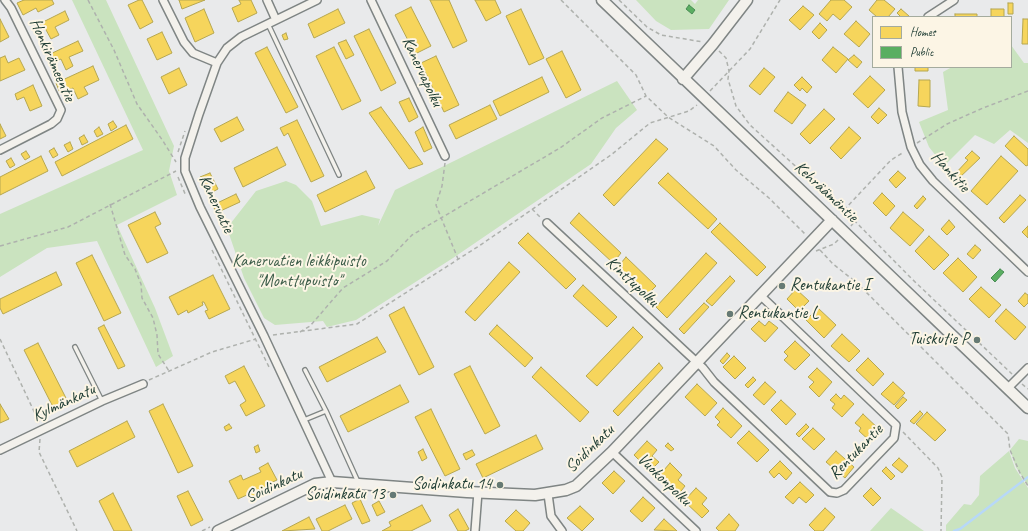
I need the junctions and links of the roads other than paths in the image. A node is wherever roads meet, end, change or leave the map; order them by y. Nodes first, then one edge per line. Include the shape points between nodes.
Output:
1 (4, 0) edge
2 (163, 0) edge
3 (267, 0) edge
4 (317, 0) edge
5 (371, 0) edge
6 (602, 0) edge
7 (746, 0) edge
8 (954, 0) edge
9 (930, 16) edge
10 (276, 20) junction
11 (268, 24) junction
12 (217, 63) junction
13 (898, 68) edge
14 (683, 79) junction
15 (0, 150) edge
16 (445, 156) road end
17 (340, 174) dead end
18 (832, 220) junction
19 (547, 223) road end
20 (1028, 272) edge
21 (760, 296) junction
22 (75, 347) dead end
23 (696, 363) junction
24 (1028, 368) edge
25 (305, 370) dead end
26 (143, 384) road end
27 (1008, 388) junction
28 (102, 401) junction
29 (1028, 408) edge
30 (326, 410) junction
31 (304, 420) junction
32 (0, 450) edge
33 (612, 452) junction
34 (332, 482) junction
35 (360, 484) junction
36 (478, 492) junction
37 (548, 494) junction
38 (218, 531) edge
39 (475, 531) edge
40 (562, 531) edge
41 (696, 531) edge

1 - 15 street, Honkirämeentie via 12,8 61,110 51,124
2 - 12 street via 184,42 193,53
3 - 10 street
4 - 10 street, Kanervatie
5 - 16 street, Kanervapolku
6 - 14 street, Kehräämöntie
7 - 14 street
8 - 9 street
10 - 11 street, Kanervatie
11 - 12 street, Kanervatie via 233,42
11 - 17 lane
12 - 31 street, Kanervatie via 188,147 185,171
13 - 20 street, Hankitie via 902,112 911,147 920,165 933,181
14 - 18 street, Kehräämöntie
18 - 21 street, Soidinkatu via 816,246
18 - 27 street, Kehräämöntie
19 - 23 street, Kinttupolku
21 - 23 street, Soidinkatu
21 - 23 street, Rentukantie via 896,425 894,438 844,490 830,492
22 - 28 lane
23 - 33 street, Soidinkatu
24 - 27 street
25 - 30 lane
26 - 28 street, Kylmänkatu
27 - 29 street, Kehräämöntie
28 - 32 street, Kylmänkatu
30 - 31 lane
30 - 35 lane
31 - 34 street, Kanervatie
33 - 37 street, Soidinkatu via 576,486
33 - 41 street, Vuokonpolku
34 - 35 street, Soidinkatu
34 - 38 street, Soidinkatu via 315,484
35 - 36 street, Soidinkatu
36 - 37 street, Soidinkatu
36 - 39 street
37 - 40 street via 551,516

